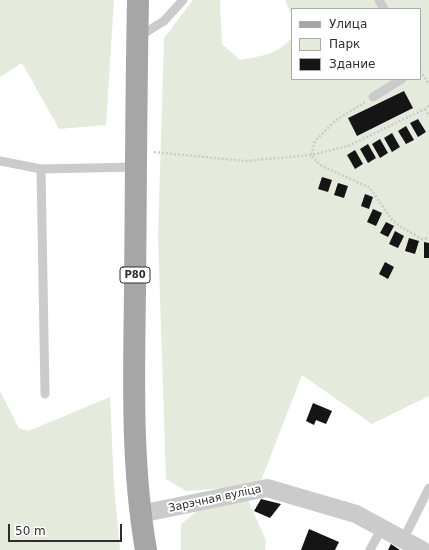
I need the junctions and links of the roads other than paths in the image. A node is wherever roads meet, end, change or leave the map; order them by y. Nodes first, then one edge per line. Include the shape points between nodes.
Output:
1 (138, 0) edge
2 (183, 0) edge
3 (137, 38) junction
4 (400, 80) edge
5 (373, 97) road end
6 (136, 159) junction
7 (0, 161) edge
8 (41, 169) junction
9 (45, 394) dead end
10 (429, 488) edge
11 (140, 514) junction
12 (382, 528) junction
13 (404, 540) junction
14 (146, 550) edge
15 (370, 550) edge
16 (422, 550) edge

1 - 3 main road, Р80
2 - 3 lane via 164,21
3 - 6 main road, Р80
4 - 5 lane
6 - 8 lane
6 - 11 main road, Р80 via 134,383 135,460
7 - 8 lane
8 - 9 lane
10 - 13 lane
11 - 12 street, Зарэчная вуліца via 267,488 356,514
11 - 14 main road, Р80
12 - 13 street, Зарэчная вуліца
12 - 15 lane
13 - 16 street, Зарэчная вуліца

